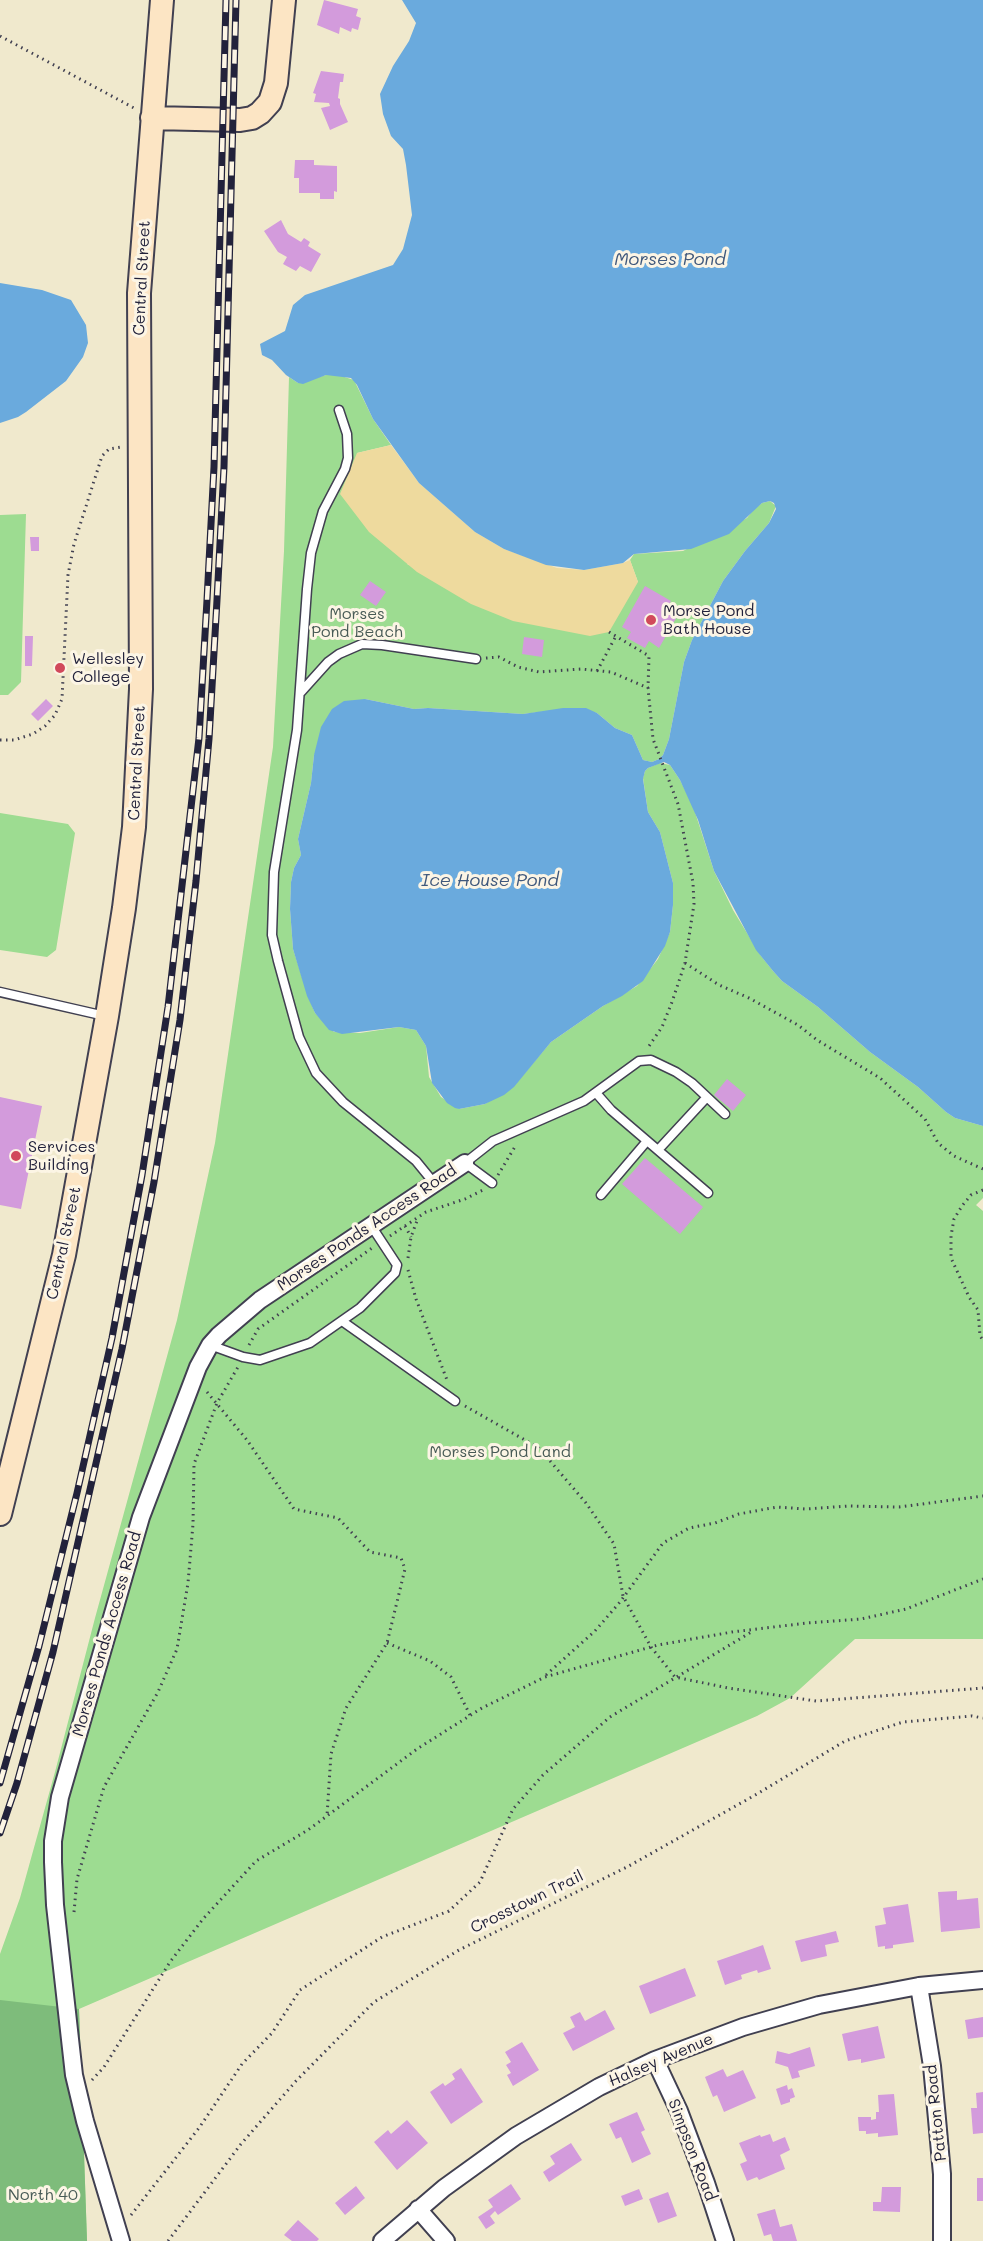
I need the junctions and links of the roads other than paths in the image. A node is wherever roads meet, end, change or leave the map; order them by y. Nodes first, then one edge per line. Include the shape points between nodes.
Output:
1 (162, 0) edge
2 (284, 0) edge
3 (152, 118) junction
4 (339, 410) dead end
5 (476, 659) road end
6 (301, 692) junction
7 (0, 992) edge
8 (107, 1016) junction
9 (597, 1094) junction
10 (707, 1097) junction
11 (725, 1114) dead end
12 (647, 1141) junction
13 (658, 1150) junction
14 (465, 1163) junction
15 (434, 1183) junction
16 (492, 1183) road end
17 (708, 1193) dead end
18 (601, 1195) dead end
19 (372, 1227) junction
20 (342, 1321) junction
21 (210, 1345) junction
22 (454, 1401) road end
23 (7, 1462) edge
24 (0, 1514) edge
25 (983, 1980) edge
26 (919, 1986) junction
27 (655, 2060) junction
28 (418, 2209) junction
29 (121, 2241) edge
30 (382, 2241) edge
31 (446, 2241) edge
32 (725, 2241) edge
33 (942, 2241) edge

1 - 3 main road, Central Street
2 - 3 main road via 276,83 270,102 260,113 240,120
3 - 8 main road, Central Street via 139,293 138,762 133,839
4 - 6 lane via 347,434 348,458 323,511 311,553
5 - 6 lane via 362,644 328,662
6 - 15 lane via 274,872 271,922 278,962 299,1037 316,1072 343,1102 416,1161
7 - 8 lane
8 - 23 main road, Central Street via 64,1255
9 - 10 lane via 631,1065 645,1060 676,1072
9 - 12 lane
9 - 14 lane via 493,1142
10 - 11 lane
10 - 13 lane
12 - 13 lane
12 - 18 lane
13 - 17 lane
14 - 15 street, Morses Ponds Access Road
14 - 16 lane
15 - 19 street, Morses Ponds Access Road
19 - 20 lane via 397,1265 395,1273
19 - 21 street, Morses Ponds Access Road via 244,1312
20 - 21 lane via 310,1343 261,1360
20 - 22 lane
21 - 29 street, Morses Ponds Access Road via 141,1517 60,1797 54,1841 53,1883 70,2049 78,2094
23 - 24 main road, Central Street
25 - 26 street, Halsey Avenue
26 - 27 street, Halsey Avenue via 795,2011 743,2026
26 - 33 street, Patton Road via 938,2119
27 - 28 street, Halsey Avenue via 599,2087 516,2136
27 - 32 street, Simpson Road via 679,2111
28 - 30 street, Halsey Avenue
28 - 31 street

